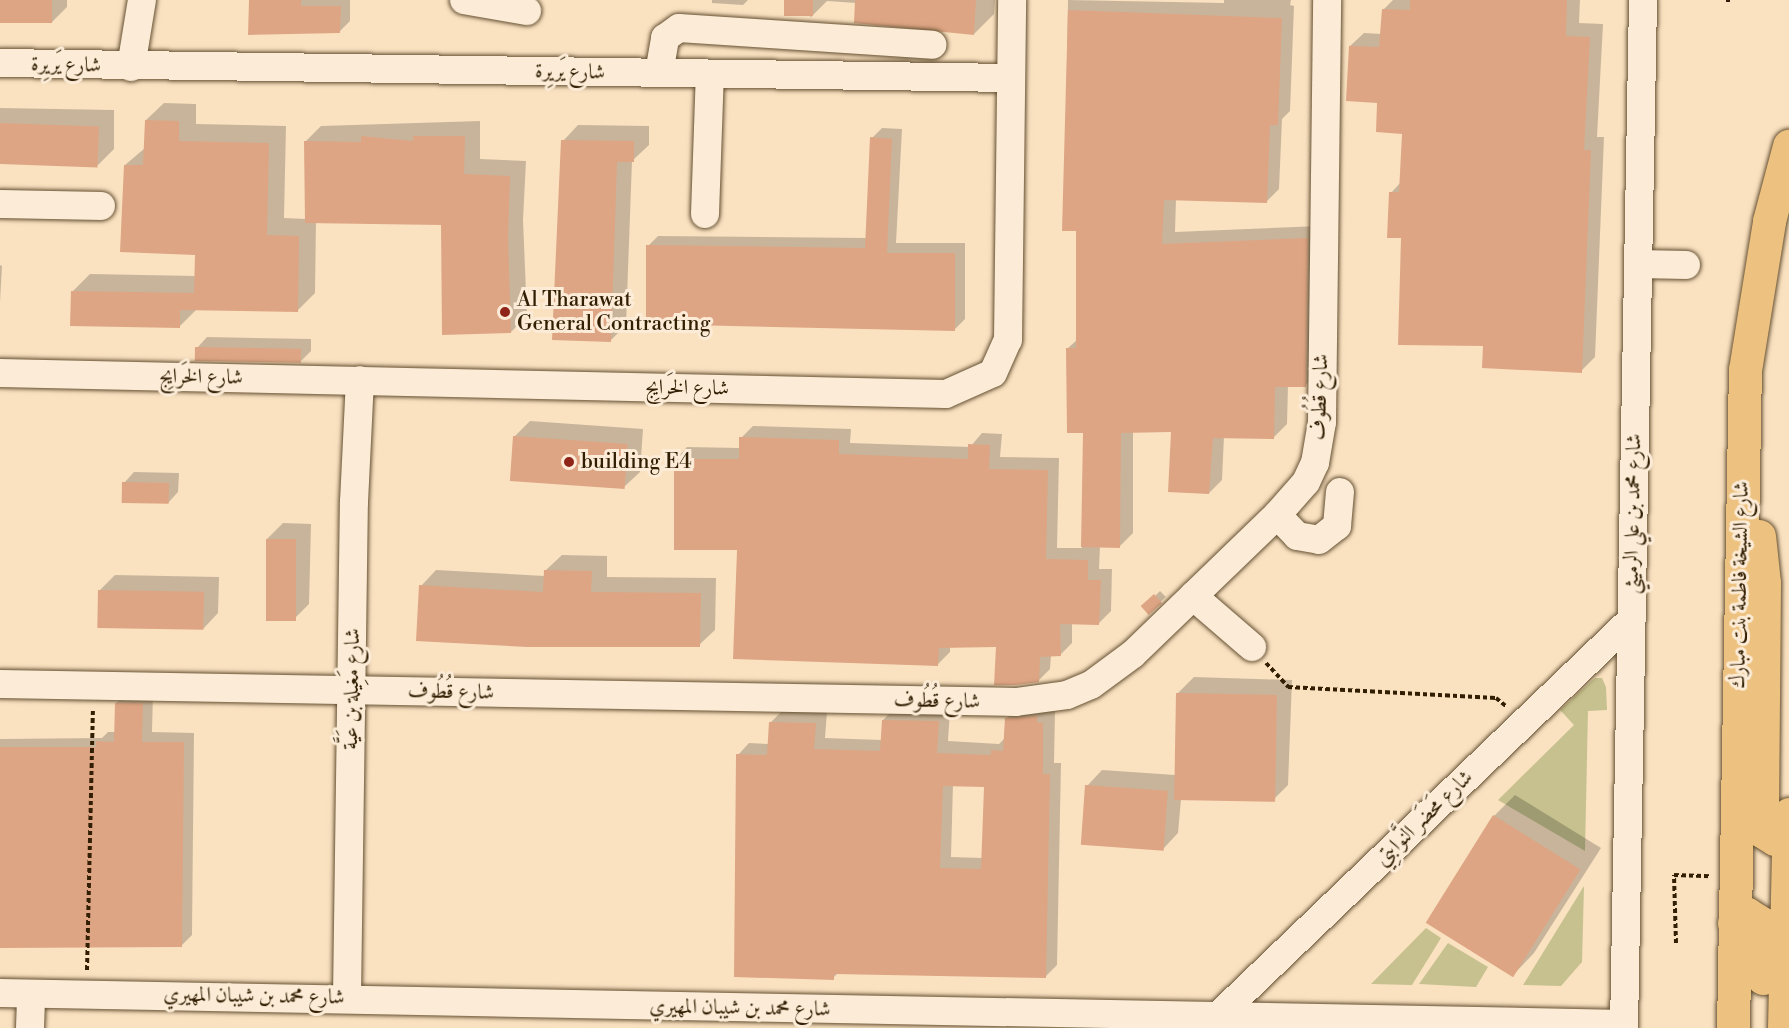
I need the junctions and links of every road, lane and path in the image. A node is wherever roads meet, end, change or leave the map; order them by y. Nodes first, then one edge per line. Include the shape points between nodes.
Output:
1 (142, 0) edge
2 (464, 0) edge
3 (1012, 0) edge
4 (1327, 0) edge
5 (1643, 0) edge
6 (527, 11) dead end
7 (848, 40) junction
8 (932, 45) dead end
9 (0, 63) edge
10 (131, 67) junction
11 (659, 73) junction
12 (710, 74) junction
13 (838, 76) junction
14 (1010, 78) junction
15 (1789, 146) edge
16 (0, 204) edge
17 (101, 206) dead end
18 (705, 214) dead end
19 (1639, 264) junction
20 (1686, 265) dead end
21 (0, 373) edge
22 (360, 380) junction
23 (1742, 467) junction
24 (1340, 492) dead end
25 (1277, 515) junction
26 (1193, 596) junction
27 (1630, 621) junction
28 (1252, 648) joint
29 (0, 684) edge
30 (94, 685) junction
31 (353, 690) junction
32 (1526, 721) junction
33 (1789, 800) edge
34 (1789, 822) edge
35 (1736, 876) junction
36 (1734, 923) junction
37 (1676, 943) dead end
38 (0, 993) edge
39 (31, 994) junction
40 (86, 994) junction
41 (347, 997) junction
42 (571, 1016) edge
43 (1218, 1016) junction
44 (929, 1020) edge
45 (1780, 1023) edge
46 (1624, 1026) edge
47 (30, 1028) edge
48 (1733, 1028) edge

1 - 10 street, شارع يَريِرة
2 - 6 street
3 - 14 street, شارع الخَرايِج
4 - 25 street, شارع قُطُوف via 1320,441 1306,483
5 - 19 street, شارع محمد بن علي الرميثي
7 - 8 street
7 - 11 street via 679,28 664,38
7 - 13 street
9 - 10 street, شارع يَريِرة
10 - 11 street, شارع يَريِرة
11 - 12 street, شارع يَريِرة
12 - 13 street, شارع يَريِرة
12 - 18 street
13 - 14 street, شارع يَريِرة
14 - 22 street, شارع الخَرايِج via 1008,340 993,373 946,394
15 - 23 main road, شارع الشيخة فاطمة بنت مبارك via 1754,295 1745,370
16 - 17 street
19 - 20 street
19 - 27 street, شارع محمد بن علي الرميثي
21 - 22 street, شارع الخَرايِج
22 - 31 street, شارع مَغِيلة بن عَيَّة via 354,502
23 - 34 main road via 1762,554 1762,831 1775,839 1784,834
23 - 35 main road, شارع الشيخة فاطمة بنت مبارك
24 - 25 street via 1337,526 1319,540 1297,536
25 - 26 street, شارع قُطُوف
26 - 28 street
26 - 31 street, شارع قُطُوف via 1113,671 1075,692 1042,700
27 - 32 street, شارع مَحضَر النَّوابتِي
27 - 46 street, شارع محمد بن علي الرميثي
28 - 32 path via 1288,687 1496,698
29 - 30 street, شارع قُطُوف
30 - 31 street, شارع قُطُوف
30 - 40 path
31 - 41 street, شارع مَغِيلة بن عَيَّة
32 - 43 street, شارع مَحضَر النَّوابتِي
33 - 34 main road
34 - 45 main road
35 - 36 main road, شارع الشيخة فاطمة بنت مبارك
35 - 37 path via 1674,875
36 - 45 main road via 1747,914 1763,924
36 - 48 main road, شارع الشيخة فاطمة بنت مبارك
38 - 39 street, شارع محمد بن شيبان المهيري
39 - 40 street, شارع محمد بن شيبان المهيري
39 - 47 street
40 - 41 street, شارع محمد بن شيبان المهيري
41 - 42 street, شارع محمد بن شيبان المهيري
42 - 44 street, شارع محمد بن شيبان المهيري
43 - 44 street, شارع محمد بن شيبان المهيري
43 - 46 street, شارع محمد بن شيبان المهيري

